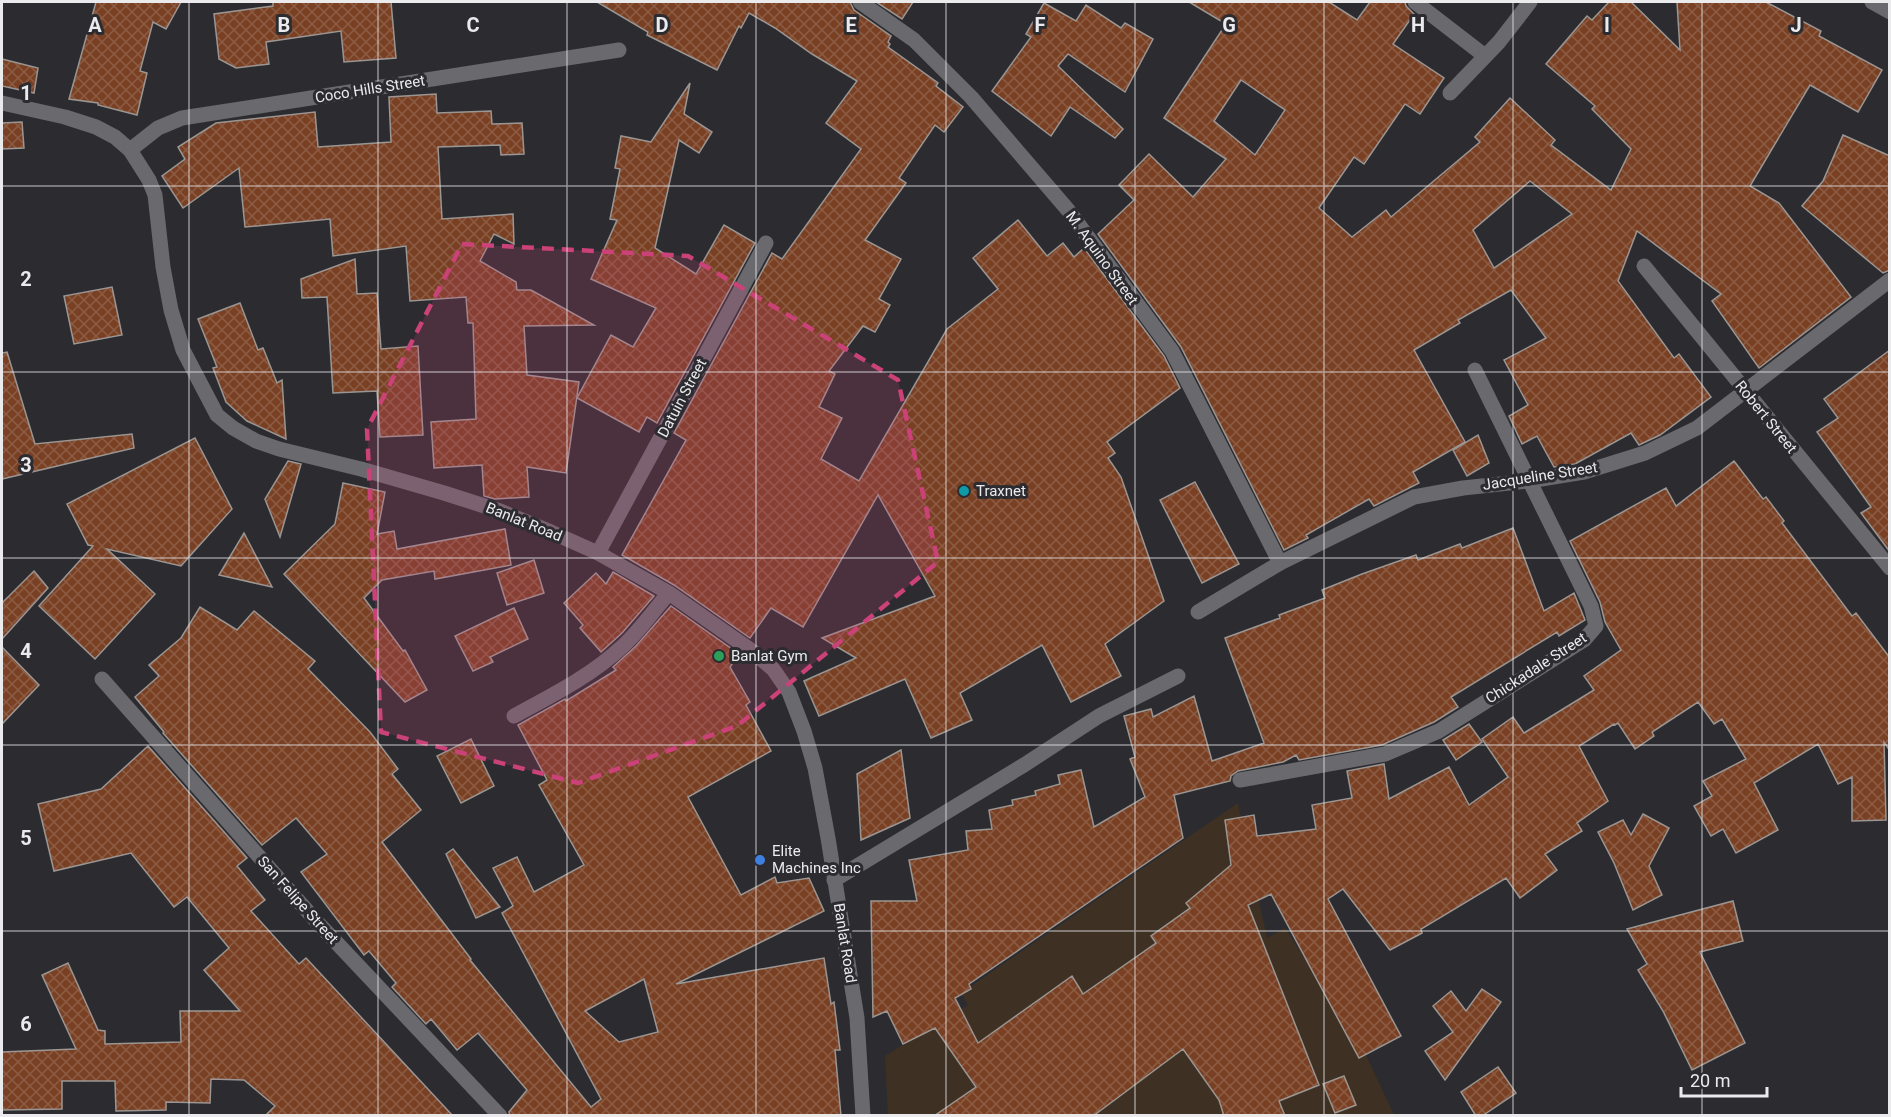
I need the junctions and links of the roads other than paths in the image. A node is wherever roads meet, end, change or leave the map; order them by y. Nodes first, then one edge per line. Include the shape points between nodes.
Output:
1 (860, 2) edge
2 (1415, 2) edge
3 (1530, 2) edge
4 (1872, 2) edge
5 (1890, 12) edge
6 (619, 50) dead end
7 (1485, 56) junction
8 (1450, 93) dead end
9 (2, 103) edge
10 (130, 150) junction
11 (766, 243) dead end
12 (1644, 266) dead end
13 (1890, 280) edge
14 (1475, 370) dead end
15 (1746, 392) junction
16 (1529, 481) junction
17 (598, 553) junction
18 (1280, 563) junction
19 (1890, 568) edge
20 (669, 593) junction
21 (1198, 612) dead end
22 (1178, 676) dead end
23 (102, 679) dead end
24 (514, 716) dead end
25 (1240, 780) dead end
26 (834, 880) junction
27 (500, 1116) edge
28 (863, 1116) edge

1 - 18 street, M. Aquino Street via 914,40 971,97 1068,210 1172,351
2 - 7 street
3 - 7 street
4 - 5 street
6 - 10 street, Coco Hills Street via 182,118 158,128
7 - 8 street
9 - 10 street, Banlat Road via 96,127
10 - 17 street, Banlat Road via 155,195 163,267 183,350 217,415 256,441 500,511
11 - 17 street, Datuin Street
12 - 15 street, Robert Street
13 - 15 street, Jacqueline Street
14 - 16 street, Chickadale Street
15 - 16 street, Jacqueline Street via 1697,428 1645,453 1584,472
15 - 19 street, Robert Street
16 - 18 street, Jacqueline Street via 1414,497
16 - 25 street, Chickadale Street via 1590,606 1596,626 1584,639 1413,743 1385,754
17 - 20 street, Banlat Road
18 - 21 street, Jacqueline Street
20 - 24 street via 625,644 600,666
20 - 26 street, Banlat Road via 752,651 773,669 789,692 815,768
22 - 26 street via 1099,716
23 - 27 street, San Felipe Street via 318,923
26 - 28 street, Banlat Road via 857,1018

